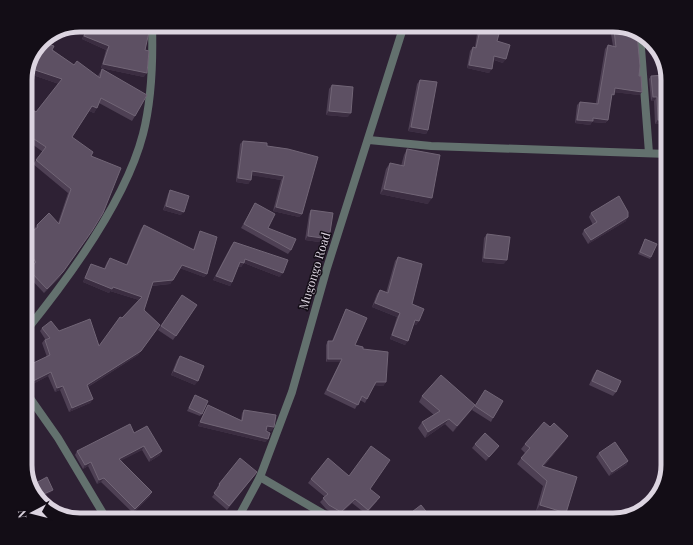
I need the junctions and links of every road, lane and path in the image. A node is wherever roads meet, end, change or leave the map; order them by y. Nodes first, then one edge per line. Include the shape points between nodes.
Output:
1 (152, 32) edge
2 (402, 32) edge
3 (640, 41) edge
4 (369, 140) junction
5 (649, 153) junction
6 (661, 154) edge
7 (32, 323) edge
8 (32, 401) edge
9 (260, 477) junction
10 (103, 513) edge
11 (241, 513) edge
12 (322, 513) edge

1 - 7 street via 152,69 148,100 143,133 135,158 116,198 94,235 69,275
2 - 4 street, Mugongo Road
3 - 5 street
4 - 5 street via 431,146
4 - 9 street, Mugongo Road via 327,268 292,392
5 - 6 street
8 - 10 street via 58,438
9 - 11 street, Mugongo Road
9 - 12 street

